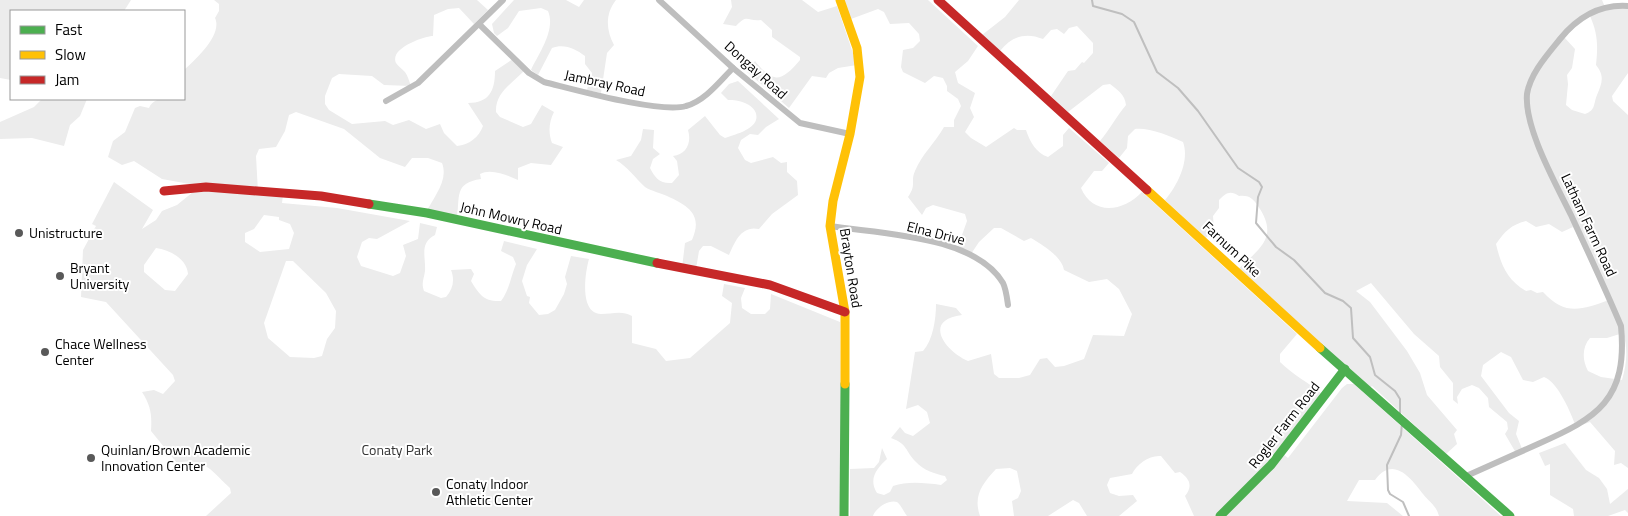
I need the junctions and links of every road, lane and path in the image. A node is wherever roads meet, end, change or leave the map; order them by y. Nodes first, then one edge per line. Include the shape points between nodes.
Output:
1 (503, 0) edge
2 (659, 0) edge
3 (840, 0) edge
4 (938, 0) edge
5 (1628, 6) edge
6 (479, 24) junction
7 (733, 68) junction
8 (386, 101) dead end
9 (850, 134) junction
10 (164, 191) dead end
11 (830, 226) junction
12 (1008, 306) dead end
13 (845, 312) junction
14 (1345, 369) junction
15 (1464, 477) junction
16 (844, 516) edge
17 (1220, 516) edge
18 (1510, 516) edge

1 - 6 street
2 - 7 street, Dongay Road
3 - 9 street, Brayton Road via 857,48 860,77
4 - 14 street, Farnum Pike
5 - 15 street, Latham Farm Road via 1601,9 1572,24 1533,76 1527,94 1543,156 1621,326 1626,366 1619,387 1606,407 1584,424
6 - 7 street, Jambray Road via 529,73 544,82 644,104 669,108 687,106 702,98
6 - 8 street via 418,83
7 - 9 street, Dongay Road via 800,123
9 - 11 street, Brayton Road
10 - 13 street, John Mowry Road via 206,187 321,196 429,213 619,256 742,278
11 - 12 street, Elna Drive via 914,238 974,255 994,271 1004,285
11 - 13 street, Brayton Road
13 - 16 street, Brayton Road
14 - 15 street, Farnum Pike
14 - 17 street, Rogler Farm Road via 1278,459
15 - 18 street, Farnum Pike

